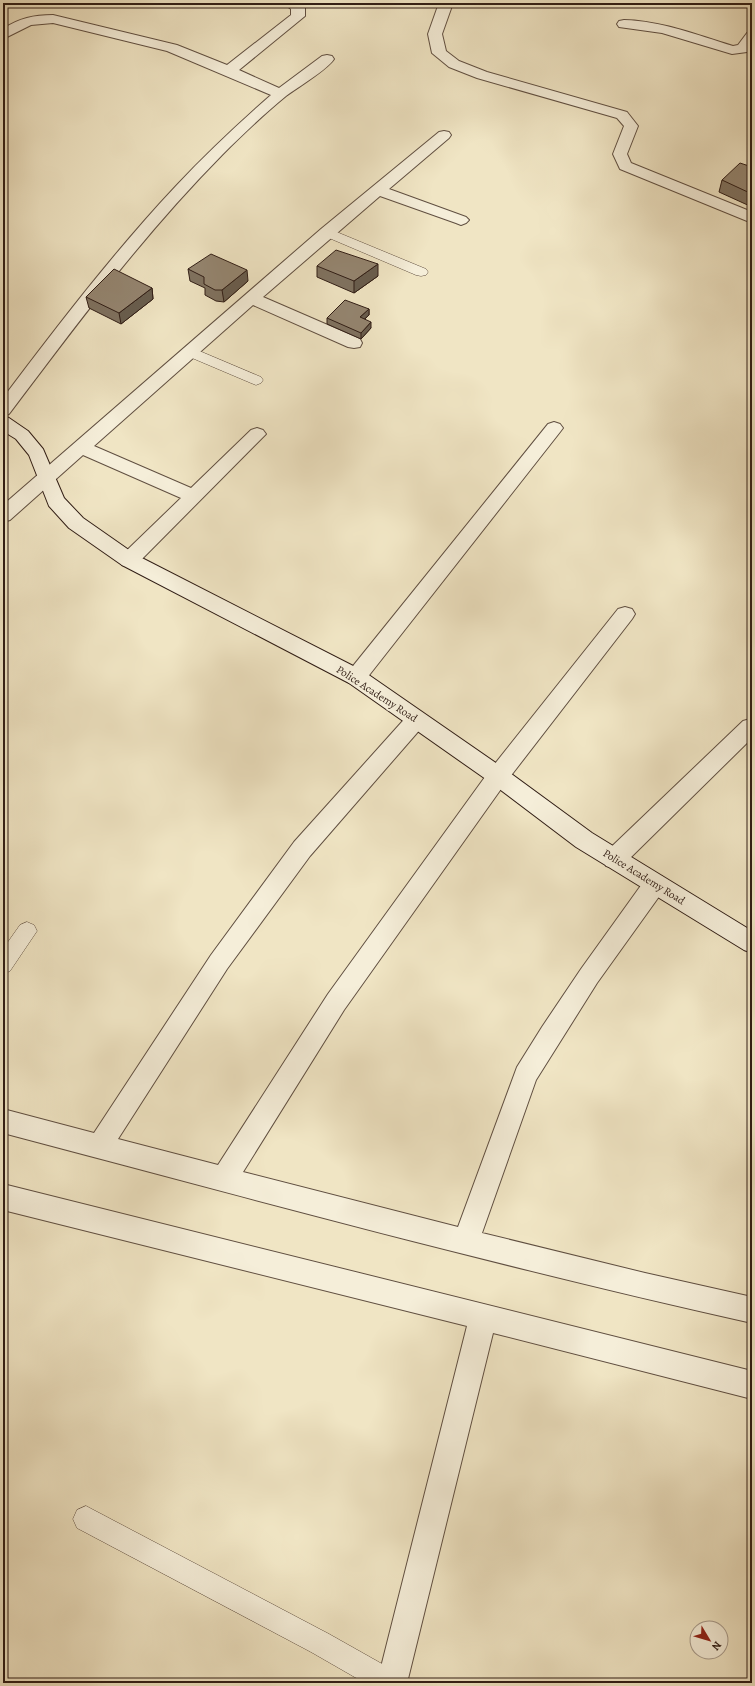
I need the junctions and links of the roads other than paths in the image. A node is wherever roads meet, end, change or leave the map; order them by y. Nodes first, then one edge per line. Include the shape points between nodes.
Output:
1 (290, 3) edge
2 (446, 3) edge
3 (624, 24) dead end
4 (3, 35) edge
5 (752, 36) edge
6 (327, 59) dead end
7 (229, 71) junction
8 (280, 94) junction
9 (444, 135) dead end
10 (378, 190) junction
11 (752, 218) edge
12 (461, 220) dead end
13 (327, 232) junction
14 (421, 272) dead end
15 (251, 298) junction
16 (354, 342) dead end
17 (190, 352) junction
18 (256, 380) dead end
19 (3, 410) edge
20 (3, 422) edge
21 (554, 428) dead end
22 (257, 434) dead end
23 (80, 447) junction
24 (47, 477) junction
25 (194, 496) junction
26 (3, 514) edge
27 (129, 560) junction
28 (625, 614) dead end
29 (356, 677) junction
30 (416, 720) junction
31 (750, 727) dead end
32 (498, 776) junction
33 (614, 859) junction
34 (655, 884) junction
35 (27, 931) dead end
36 (752, 943) edge
37 (3, 965) edge
38 (3, 1121) edge
39 (99, 1147) junction
40 (224, 1179) junction
41 (3, 1198) edge
42 (466, 1242) junction
43 (752, 1310) edge
44 (483, 1317) junction
45 (752, 1385) edge
46 (86, 1519) dead end
47 (392, 1683) edge

1 - 7 street via 298,8 298,16
2 - 11 street via 435,34 439,53 454,64 482,75 622,115 631,126 620,154 625,166
3 - 5 street via 651,26 732,50 742,49
4 - 7 street via 17,25 36,18 53,19 172,48
6 - 8 street
7 - 8 street
8 - 19 street via 209,159 144,231 78,311
9 - 10 street
10 - 12 street
10 - 13 street
13 - 14 lane
13 - 15 street
15 - 16 street
15 - 17 street
17 - 18 lane
17 - 23 street
20 - 24 street, Police Academy Road via 22,435 37,453
21 - 29 street
22 - 25 street
23 - 24 street
23 - 25 street
24 - 26 street
24 - 27 street, Police Academy Road via 56,501 76,523
25 - 27 street
27 - 29 street, Police Academy Road
28 - 32 street
29 - 30 street, Police Academy Road
30 - 32 street, Police Academy Road
30 - 39 street via 302,849 219,962
31 - 33 street
32 - 33 street, Police Academy Road via 584,840
32 - 40 street via 336,1002
33 - 34 street, Police Academy Road
34 - 36 street, Police Academy Road
34 - 42 street via 589,976 526,1075
35 - 37 lane
38 - 39 street
39 - 40 street
40 - 42 street
41 - 44 street
42 - 43 street
44 - 45 street
44 - 47 street
46 - 47 lane

